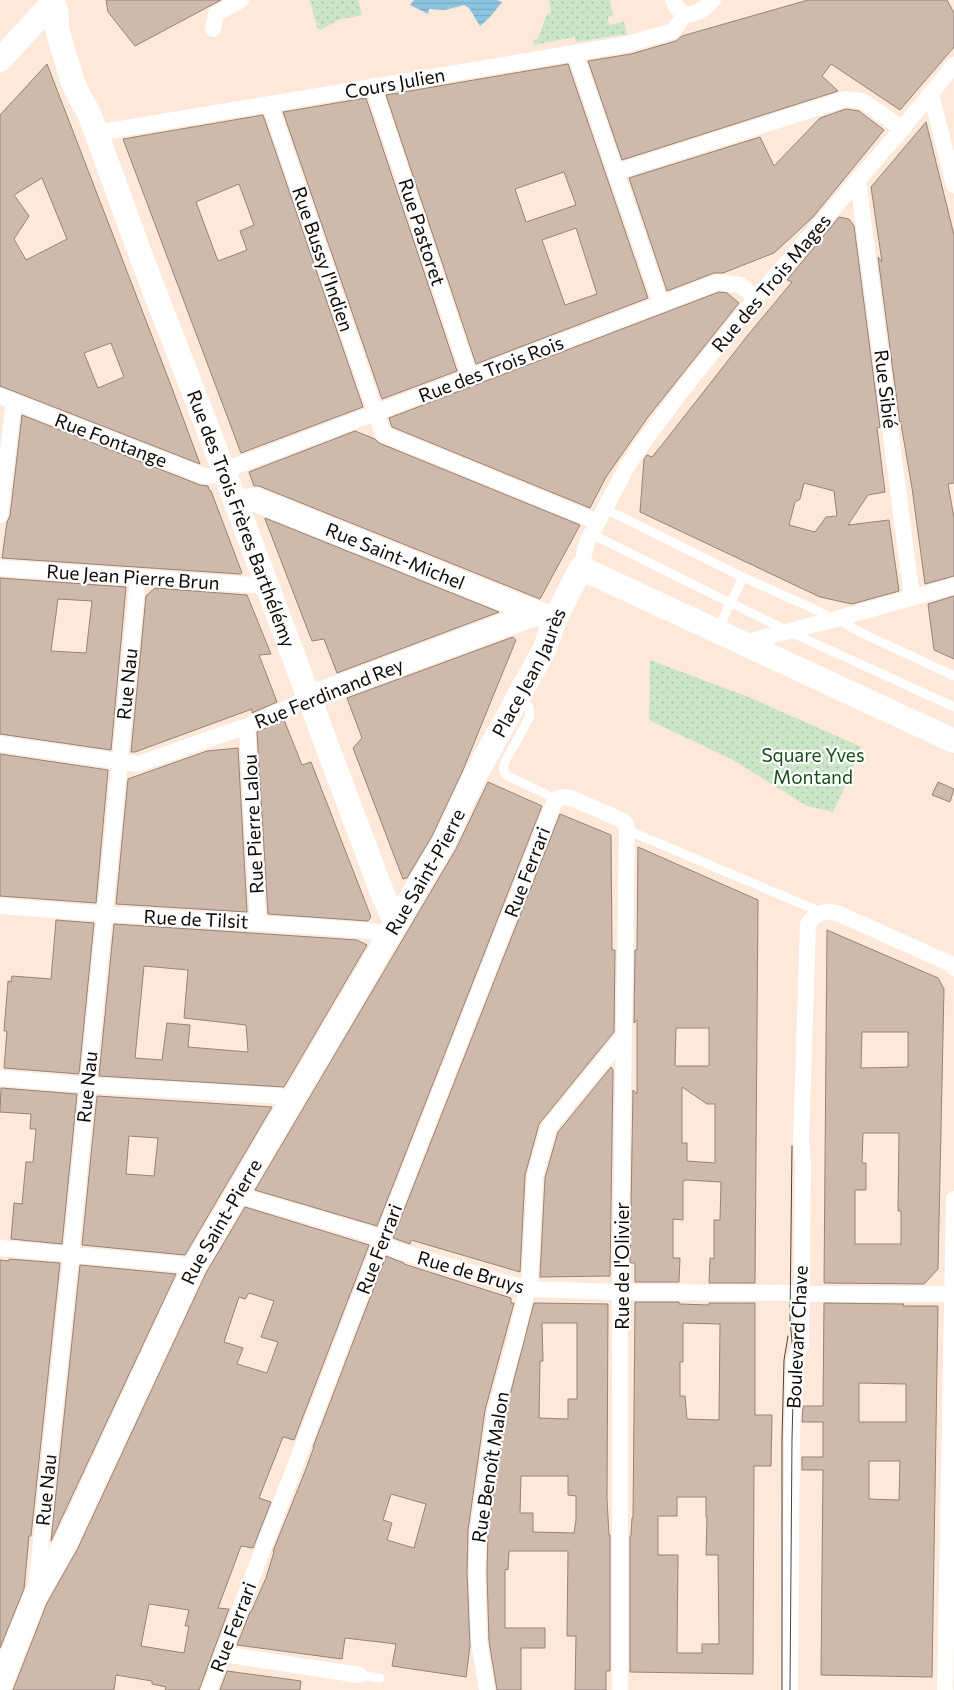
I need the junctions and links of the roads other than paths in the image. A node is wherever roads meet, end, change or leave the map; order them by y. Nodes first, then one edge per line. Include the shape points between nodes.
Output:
1 (241, 0) edge
2 (673, 0) edge
3 (713, 0) edge
4 (54, 4) edge
5 (684, 13) junction
6 (214, 34) dead end
7 (575, 53) junction
8 (0, 60) edge
9 (954, 65) edge
10 (373, 86) junction
11 (931, 94) junction
12 (270, 105) junction
13 (93, 123) junction
14 (902, 128) junction
15 (616, 172) junction
16 (858, 180) junction
17 (954, 185) edge
18 (756, 298) junction
19 (661, 304) junction
20 (470, 377) junction
21 (7, 399) edge
22 (376, 413) junction
23 (224, 471) junction
24 (236, 504) junction
25 (0, 515) edge
26 (599, 519) junction
27 (0, 568) edge
28 (581, 568) junction
29 (743, 577) junction
30 (138, 578) junction
31 (266, 586) junction
32 (954, 586) edge
33 (912, 598) junction
34 (731, 602) junction
35 (546, 616) junction
36 (836, 619) junction
37 (788, 630) junction
38 (717, 631) junction
39 (743, 643) junction
40 (954, 676) edge
41 (309, 698) junction
42 (516, 701) junction
43 (954, 707) edge
44 (247, 726) junction
45 (954, 741) edge
46 (0, 744) edge
47 (119, 762) junction
48 (475, 776) joint
49 (554, 804) junction
50 (627, 836) junction
51 (0, 906) edge
52 (822, 912) junction
53 (104, 914) junction
54 (258, 922) junction
55 (394, 928) junction
56 (954, 968) edge
57 (624, 1036) junction
58 (0, 1078) edge
59 (87, 1085) junction
60 (293, 1101) junction
61 (238, 1194) junction
62 (954, 1198) edge
63 (381, 1242) junction
64 (0, 1248) edge
65 (71, 1254) junction
66 (194, 1267) junction
67 (528, 1289) junction
68 (620, 1292) junction
69 (802, 1293) junction
70 (953, 1294) edge
71 (35, 1597) junction
72 (223, 1654) junction
73 (359, 1675) joint
74 (380, 1678) dead end
75 (0, 1685) edge
76 (209, 1690) edge
77 (487, 1690) edge
78 (620, 1690) edge
79 (790, 1690) edge
80 (945, 1690) edge

1 - 6 street via 216,14
2 - 5 street
3 - 5 street via 698,13
4 - 8 street
4 - 13 street, Rue des Trois Frères Barthélémy via 68,26 72,53 89,94
5 - 7 street, Cours Julien via 673,31 628,44
7 - 10 street, Cours Julien
7 - 15 street
9 - 11 street, Rue des Trois Mages
10 - 12 street, Cours Julien
10 - 20 street, Rue Pastoret
11 - 14 street, Rue des Trois Mages
11 - 17 street
12 - 13 street, Cours Julien
12 - 22 street, Rue Bussy l'Indien
13 - 23 street, Rue des Trois Frères Barthélémy
14 - 15 street via 863,101 845,98
14 - 16 street, Rue des Trois Mages
15 - 19 street
16 - 18 street, Rue des Trois Mages
16 - 33 street, Rue Sibié
18 - 19 street, Rue des Trois Rois via 740,285 718,282
18 - 26 street, Rue des Trois Mages via 640,447
19 - 20 street, Rue des Trois Rois
20 - 22 street, Rue des Trois Rois
21 - 23 street, Rue Fontange via 204,476
21 - 25 street
22 - 23 street, Rue des Trois Rois
22 - 26 street, Rue Bussy l'Indien via 383,434
23 - 24 street, Rue des Trois Frères Barthélémy
24 - 31 street, Rue des Trois Frères Barthélémy
24 - 35 street, Rue Saint-Michel via 254,499
26 - 28 street, Place Jean Jaurès via 585,546
26 - 29 lane
26 - 34 lane
27 - 30 street, Rue Jean Pierre Brun
28 - 35 street, Place Jean Jaurès
28 - 38 street
29 - 34 lane
29 - 36 lane
30 - 31 street, Rue Jean Pierre Brun
30 - 47 street, Rue Nau
31 - 41 street, Rue des Trois Frères Barthélémy
32 - 33 street
33 - 36 street
34 - 37 lane
34 - 38 lane
35 - 41 street, Rue Ferdinand Rey
35 - 42 street, Place Jean Jaurès via 545,648
36 - 37 street
36 - 40 lane
37 - 39 street
37 - 43 lane
38 - 39 street
39 - 45 street
41 - 44 street, Rue Ferdinand Rey
41 - 55 street, Rue des Trois Frères Barthélémy
42 - 48 street, Place Jean Jaurès
42 - 49 lane via 529,707 530,716 503,769 506,775
44 - 47 street, Rue Ferdinand Rey via 138,764
44 - 54 street, Rue Pierre Lalou
46 - 47 street, Rue Ferdinand Rey
47 - 53 street, Rue Nau
48 - 55 street, Rue Saint-Pierre via 444,842
49 - 50 street via 562,797 570,798 622,820
49 - 63 street, Rue Ferrari
50 - 52 lane
50 - 57 street, Rue de l'Olivier
51 - 53 street, Rue de Tilsit
52 - 56 street via 837,913
52 - 69 street, Boulevard Chave via 808,924
53 - 54 street, Rue de Tilsit
53 - 59 street, Rue Nau
54 - 55 street, Rue de Tilsit
55 - 60 street, Rue Saint-Pierre
57 - 67 street, Rue Benoît Malon via 549,1127 535,1176
57 - 68 street, Rue de l'Olivier
58 - 59 street
59 - 60 street via 280,1096
59 - 65 street, Rue Nau
60 - 61 street, Rue Saint-Pierre
61 - 63 street, Rue de Bruys via 373,1235
61 - 66 street, Rue Saint-Pierre
62 - 70 street
63 - 67 street, Rue de Bruys via 395,1250
63 - 72 street, Rue Ferrari
64 - 65 street
65 - 66 street
65 - 71 street, Rue Nau
66 - 71 street, Rue Saint-Pierre via 65,1544
67 - 68 street, Rue de Bruys
67 - 77 street, Rue Benoît Malon via 495,1412 478,1531 479,1642
68 - 69 street, Rue de Bruys
68 - 78 street, Rue de l'Olivier
69 - 70 street, Rue de Bruys
69 - 79 street, Boulevard Chave via 801,1345 794,1361
70 - 80 street
71 - 75 street, Rue Saint-Pierre
72 - 73 street
72 - 76 street, Rue Ferrari
73 - 74 lane

